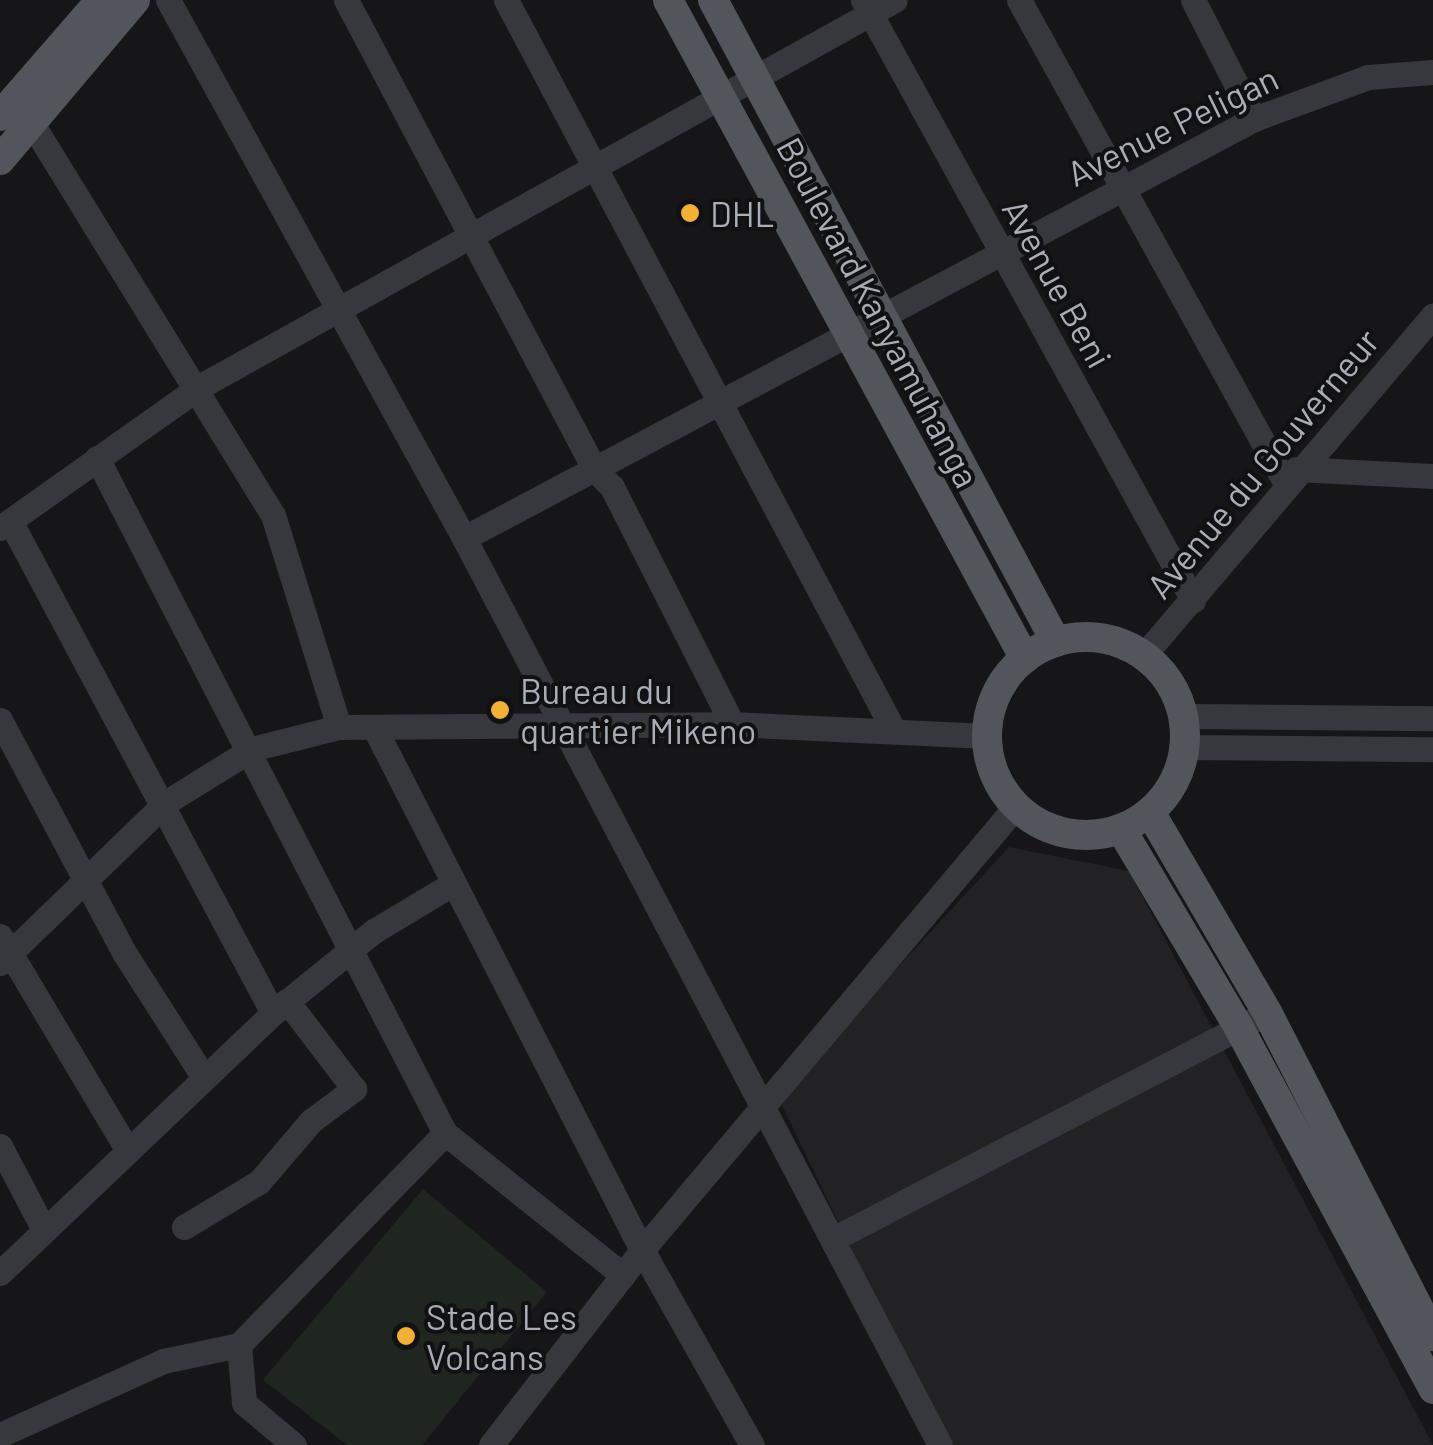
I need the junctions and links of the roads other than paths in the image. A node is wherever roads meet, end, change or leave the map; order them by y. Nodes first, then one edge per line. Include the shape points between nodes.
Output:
1 (101, 0) edge
2 (135, 0) edge
3 (168, 0) edge
4 (346, 0) edge
5 (506, 0) edge
6 (668, 0) edge
7 (713, 0) edge
8 (895, 0) edge
9 (1019, 0) edge
10 (1193, 0) edge
11 (867, 8) edge
12 (1433, 72) edge
13 (755, 78) junction
14 (720, 97) junction
15 (16, 112) edge
16 (1254, 119) junction
17 (0, 160) edge
18 (594, 166) junction
19 (1121, 187) junction
20 (468, 233) junction
21 (999, 250) junction
22 (338, 306) junction
23 (1433, 315) edge
24 (878, 318) junction
25 (848, 335) junction
26 (199, 386) junction
27 (722, 403) junction
28 (97, 458) junction
29 (595, 470) junction
30 (1291, 476) junction
31 (1433, 476) edge
32 (5, 525) edge
33 (464, 538) junction
34 (1194, 600) junction
35 (1056, 642) junction
36 (1144, 656) junction
37 (1024, 659) junction
38 (1184, 716) junction
39 (1433, 718) edge
40 (0, 720) edge
41 (560, 723) junction
42 (732, 724) junction
43 (339, 727) junction
44 (374, 729) junction
45 (894, 730) junction
46 (987, 736) junction
47 (1186, 747) junction
48 (252, 749) junction
49 (1433, 749) edge
50 (164, 804) junction
51 (1016, 806) junction
52 (1150, 812) junction
53 (1122, 829) junction
54 (84, 878) junction
55 (454, 884) junction
56 (353, 947) junction
57 (3, 951) edge
58 (280, 1007) junction
59 (1268, 1014) junction
60 (1239, 1028) junction
61 (203, 1076) junction
62 (763, 1107) junction
63 (446, 1133) junction
64 (0, 1146) edge
65 (126, 1147) junction
66 (184, 1227) dead end
67 (43, 1228) junction
68 (833, 1240) junction
69 (642, 1250) junction
70 (0, 1273) edge
71 (622, 1275) junction
72 (1433, 1336) edge
73 (239, 1345) junction
74 (1433, 1389) edge
75 (0, 1435) edge
76 (294, 1445) edge
77 (492, 1445) edge
78 (752, 1445) edge
79 (940, 1445) edge

1 - 15 main road
2 - 15 main road
3 - 22 street
4 - 20 street
5 - 18 street
6 - 14 main road, Boulevard Kanyamuhanga
7 - 13 main road, Boulevard Kanyamuhanga
8 - 11 street
9 - 19 street
10 - 16 street
11 - 13 street
11 - 21 street, Avenue Beni
12 - 16 street, Avenue Peligan via 1368,77
13 - 14 street
13 - 24 main road, Boulevard Kanyamuhanga
14 - 18 street
14 - 25 main road, Boulevard Kanyamuhanga
15 - 17 main road
15 - 26 street
16 - 19 street, Avenue Peligan
18 - 20 street
18 - 27 street
19 - 21 street, Avenue Peligan
19 - 30 street
20 - 22 street
20 - 29 street
21 - 24 street, Avenue Peligan
21 - 34 street, Avenue Beni
22 - 26 street
22 - 33 street
23 - 30 street, Avenue du Gouverneur
24 - 25 street, Avenue Peligan
24 - 35 main road, Boulevard Kanyamuhanga
25 - 27 street, Avenue Peligan
25 - 37 main road, Boulevard Kanyamuhanga
26 - 28 street
26 - 43 street via 273,516
27 - 29 street, Avenue Peligan
27 - 45 street
28 - 32 street
28 - 48 street
29 - 33 street, Avenue Peligan
29 - 42 street via 612,487
30 - 31 street
30 - 34 street, Avenue du Gouverneur
32 - 50 street
33 - 41 street
34 - 36 street, Avenue du Gouverneur
35 - 36 main road via 1116,642
35 - 37 main road
36 - 38 main road via 1162,672
37 - 46 main road via 991,707
38 - 39 street
38 - 47 main road
40 - 54 street
41 - 42 street
41 - 44 street
41 - 62 street
42 - 45 street
43 - 44 street
43 - 48 street
44 - 55 street
45 - 46 street
46 - 51 main road via 990,762
47 - 49 street
47 - 52 main road via 1168,794
48 - 50 street
48 - 56 street
50 - 54 street
50 - 58 street
51 - 53 main road via 1065,833
51 - 62 street
52 - 53 main road
52 - 59 main road
53 - 60 main road
54 - 57 street
54 - 61 street via 168,1029
55 - 56 street
55 - 69 street
56 - 58 street
56 - 63 street
57 - 65 street
58 - 61 street
58 - 66 street via 354,1081 354,1090 311,1121 259,1182
59 - 60 street
59 - 72 main road
60 - 68 street
60 - 74 main road
61 - 65 street
62 - 68 street
62 - 69 street
63 - 71 street
63 - 73 street
64 - 67 street
65 - 67 street
67 - 70 street
68 - 79 street
69 - 71 street
69 - 78 street
71 - 77 street
73 - 75 street via 163,1361
73 - 76 street via 244,1402

